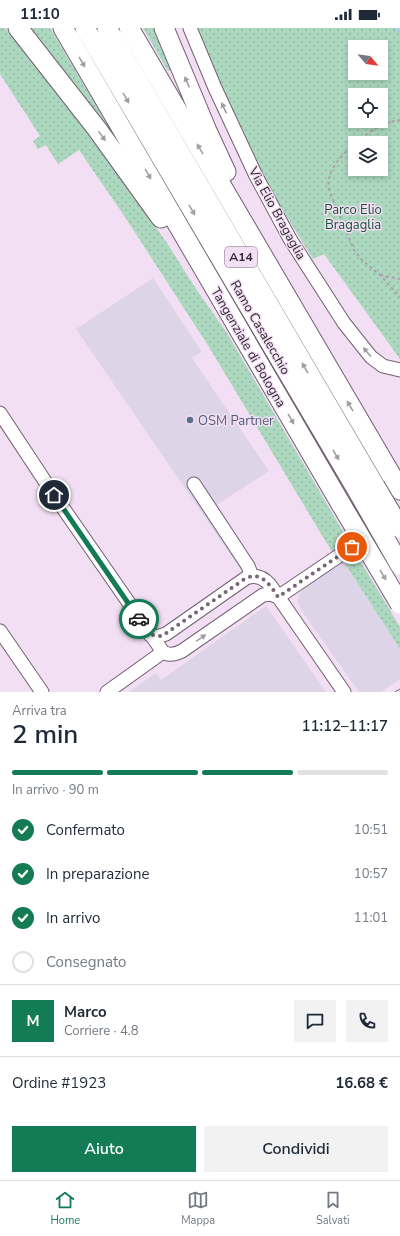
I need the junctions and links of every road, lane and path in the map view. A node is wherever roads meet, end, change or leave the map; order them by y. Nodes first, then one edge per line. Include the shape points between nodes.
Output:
1 (18, 28) edge
2 (63, 28) edge
3 (86, 28) edge
4 (107, 28) edge
5 (129, 28) edge
6 (164, 28) edge
7 (190, 28) edge
8 (400, 120) edge
9 (364, 136) edge
10 (348, 150) edge
11 (380, 275) junction
12 (400, 279) edge
13 (400, 297) edge
14 (308, 332) junction
15 (261, 366) junction
16 (400, 370) edge
17 (0, 413) edge
18 (396, 483) edge
19 (194, 484) dead end
20 (367, 491) junction
21 (400, 528) edge
22 (352, 547) dead end
23 (400, 565) edge
24 (252, 576) junction
25 (278, 597) junction
26 (400, 604) edge
27 (0, 631) edge
28 (166, 634) junction
29 (150, 635) junction
30 (163, 652) junction
31 (42, 692) edge
32 (107, 692) edge
33 (344, 692) edge

1 -> 15 highway via 138,185
2 -> 15 highway, Tangenziale di Bologna
3 -> 20 highway, Ramo Casalecchio / A14
20 -> 4 highway, Ramo Casalecchio / A14
14 -> 5 highway
14 -> 6 highway via 219,157
16 -> 7 street, Via Elio Bragaglia via 383,366 371,357 344,323 290,239 256,176
8 - 9 path via 377,127
10 - 11 path via 332,170 328,186 354,250
11 - 12 path
11 - 13 path
18 -> 14 highway
15 -> 26 highway, Tangenziale di Bologna, bridge
17 - 29 street
19 - 24 street
20 - 21 highway, Ramo Casalecchio / A14, bridge
20 - 23 highway, Ramo Casalecchio / A14, bridge
22 - 25 street
24 - 25 street via 267,581
24 - 28 street
30 -> 25 street via 174,654 182,651 263,595
25 - 33 street
27 - 31 street
28 - 29 street
28 - 30 street via 162,644
29 - 30 street
30 - 32 street

